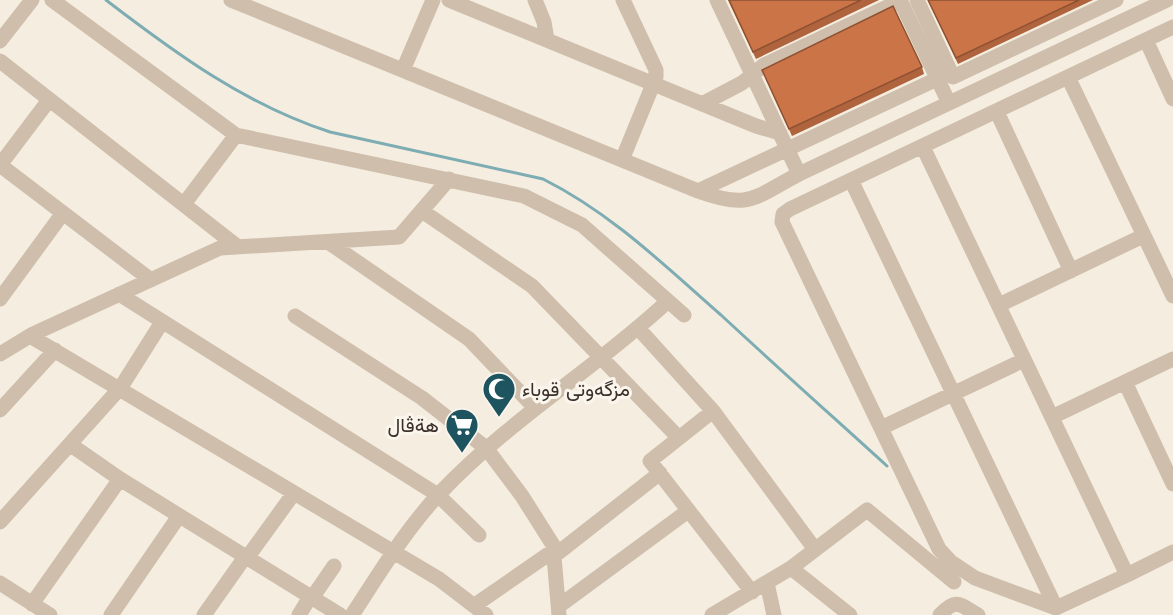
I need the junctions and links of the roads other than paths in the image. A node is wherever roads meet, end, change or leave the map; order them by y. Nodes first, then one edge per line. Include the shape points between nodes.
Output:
1 (32, 0) edge
2 (52, 0) edge
3 (231, 0) edge
4 (433, 0) edge
5 (449, 0) edge
6 (535, 0) edge
7 (623, 0) edge
8 (717, 0) edge
9 (900, 0) edge
10 (917, 0) edge
11 (1167, 0) edge
12 (1106, 2) edge
13 (1173, 27) edge
14 (547, 40) junction
15 (1146, 40) junction
16 (0, 41) edge
17 (0, 61) edge
18 (404, 70) junction
19 (753, 75) junction
20 (1068, 77) junction
21 (937, 79) junction
22 (654, 84) junction
23 (1173, 99) edge
24 (49, 100) junction
25 (948, 103) junction
26 (702, 104) junction
27 (997, 111) junction
28 (780, 133) junction
29 (236, 135) junction
30 (923, 147) junction
31 (788, 149) junction
32 (622, 160) junction
33 (0, 165) edge
34 (799, 174) junction
35 (449, 179) junction
36 (851, 180) junction
37 (698, 191) junction
38 (184, 204) junction
39 (422, 211) junction
40 (63, 213) junction
41 (1143, 236) junction
42 (328, 242) junction
43 (238, 247) junction
44 (1071, 271) junction
45 (151, 280) junction
46 (1172, 293) edge
47 (119, 294) junction
48 (0, 299) edge
49 (668, 301) junction
50 (999, 305) junction
51 (684, 315) dead end
52 (295, 316) dead end
53 (162, 322) junction
54 (638, 328) junction
55 (30, 336) junction
56 (55, 350) junction
57 (0, 354) edge
58 (602, 357) junction
59 (1173, 359) edge
60 (1024, 360) junction
61 (1125, 382) junction
62 (121, 387) junction
63 (955, 393) junction
64 (535, 408) junction
65 (0, 410) edge
66 (712, 411) junction
67 (1052, 417) junction
68 (881, 428) junction
69 (678, 437) junction
70 (71, 445) junction
71 (486, 448) junction
72 (660, 473) junction
73 (120, 479) junction
74 (1173, 484) edge
75 (294, 493) junction
76 (438, 495) junction
77 (688, 511) junction
78 (179, 516) junction
79 (0, 522) edge
80 (479, 535) dead end
81 (814, 548) junction
82 (394, 552) junction
83 (1173, 552) edge
84 (554, 553) junction
85 (246, 557) junction
86 (334, 566) dead end
87 (791, 568) junction
88 (1127, 575) junction
89 (954, 582) dead end
90 (0, 583) edge
91 (767, 583) junction
92 (752, 592) junction
93 (311, 598) junction
94 (1056, 608) junction
95 (38, 610) edge
96 (480, 610) edge
97 (559, 610) edge
98 (111, 615) edge
99 (204, 615) edge
100 (299, 615) edge
101 (340, 615) edge
102 (352, 615) edge
103 (712, 615) edge
104 (774, 615) edge
105 (850, 615) edge
106 (940, 615) edge
107 (978, 615) edge

1 - 16 street
2 - 29 street
3 - 18 street
4 - 18 street
5 - 14 street
6 - 14 street
7 - 22 street via 656,70
8 - 19 street
9 - 19 street via 764,65
9 - 21 street
10 - 12 street via 953,77
11 - 25 street
13 - 15 street
14 - 22 street
15 - 20 street
15 - 23 street
17 - 24 street
18 - 32 street
19 - 26 street
19 - 28 street
20 - 27 street
20 - 41 street
21 - 25 street
21 - 31 street
22 - 26 street
22 - 32 street
24 - 33 street
24 - 38 street
25 - 34 street
26 - 28 street
27 - 30 street
27 - 44 street
28 - 31 street
29 - 35 street
29 - 38 street
30 - 36 street
30 - 50 street
31 - 34 street
31 - 37 street
32 - 37 street
33 - 40 street
34 - 37 street via 748,201 725,201
35 - 39 street
35 - 49 street via 524,196 552,208 582,225
36 - 63 street
36 - 68 street via 790,209 783,214 782,222
38 - 43 street
39 - 42 street via 399,237
39 - 58 street via 532,286
40 - 45 street
40 - 48 street
41 - 44 street
41 - 46 street
42 - 43 street
42 - 64 street via 469,339
43 - 45 street via 220,248
44 - 50 street
45 - 47 street
47 - 53 street
47 - 55 street
49 - 51 street
49 - 54 street
50 - 60 street
52 - 71 street via 422,398
53 - 62 street
53 - 76 street
54 - 58 street
54 - 66 street
55 - 56 street
55 - 57 street
56 - 62 street
56 - 65 street
58 - 64 street
58 - 69 street
59 - 61 street
60 - 63 street
60 - 67 street
61 - 67 street
61 - 74 street
62 - 70 street
62 - 75 street
63 - 68 street
63 - 94 street
64 - 71 street
66 - 69 street
66 - 81 street
67 - 88 street
68 - 94 street via 939,549 951,562 975,578
69 - 72 street via 650,461
70 - 73 street
70 - 79 street
71 - 76 street
71 - 84 street via 522,496 553,545
72 - 77 street
72 - 84 street
73 - 78 street
73 - 95 street
75 - 82 street
75 - 85 street
76 - 80 street
76 - 82 street
77 - 92 street
77 - 97 street
78 - 85 street
78 - 98 street
81 - 87 street
81 - 89 street via 864,510 870,510
82 - 96 street
82 - 102 street
83 - 88 street
84 - 96 street
84 - 97 street
85 - 93 street
85 - 99 street
86 - 93 street
87 - 91 street
87 - 105 street
88 - 94 street
90 - 95 street
91 - 92 street
91 - 104 street
92 - 103 street
93 - 100 street
93 - 101 street
106 - 107 street via 955,603

